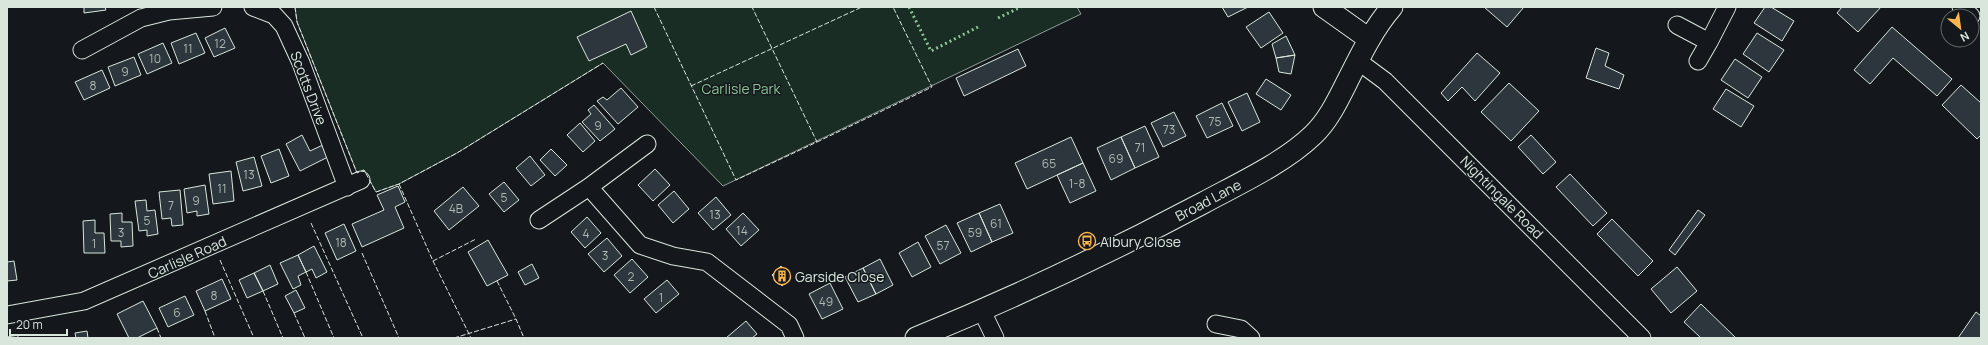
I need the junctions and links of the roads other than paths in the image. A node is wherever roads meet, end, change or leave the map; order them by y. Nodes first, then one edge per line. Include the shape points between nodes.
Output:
1 (214, 7) edge
2 (253, 7) edge
3 (1324, 7) edge
4 (1392, 7) edge
5 (1726, 7) edge
6 (138, 12) edge
7 (1677, 25) dead end
8 (1369, 40) junction
9 (1709, 42) junction
10 (82, 50) dead end
11 (1698, 60) dead end
12 (1358, 61) junction
13 (647, 144) dead end
14 (354, 183) joint
15 (589, 187) junction
16 (539, 220) dead end
17 (982, 311) junction
18 (7, 315) edge
19 (1216, 324) dead end
20 (795, 338) edge
21 (916, 338) edge
22 (995, 338) edge
23 (1251, 338) edge
24 (1642, 338) edge

1 - 6 street
2 - 14 street, Scotts Drive via 274,15 284,26
3 - 8 street
4 - 8 street, Broad Lane
5 - 9 street
6 - 10 street
7 - 9 street
8 - 12 street, Broad Lane
9 - 11 street
12 - 17 street, Broad Lane via 1328,117 1314,135 1298,148 1158,227
12 - 24 street, Nightingale Road via 1385,81
13 - 15 street
14 - 18 street, Carlisle Road via 84,301
15 - 16 street
15 - 20 street via 640,245 673,256 707,262 790,325
17 - 21 street, Broad Lane
17 - 22 street
19 - 23 street via 1241,329

